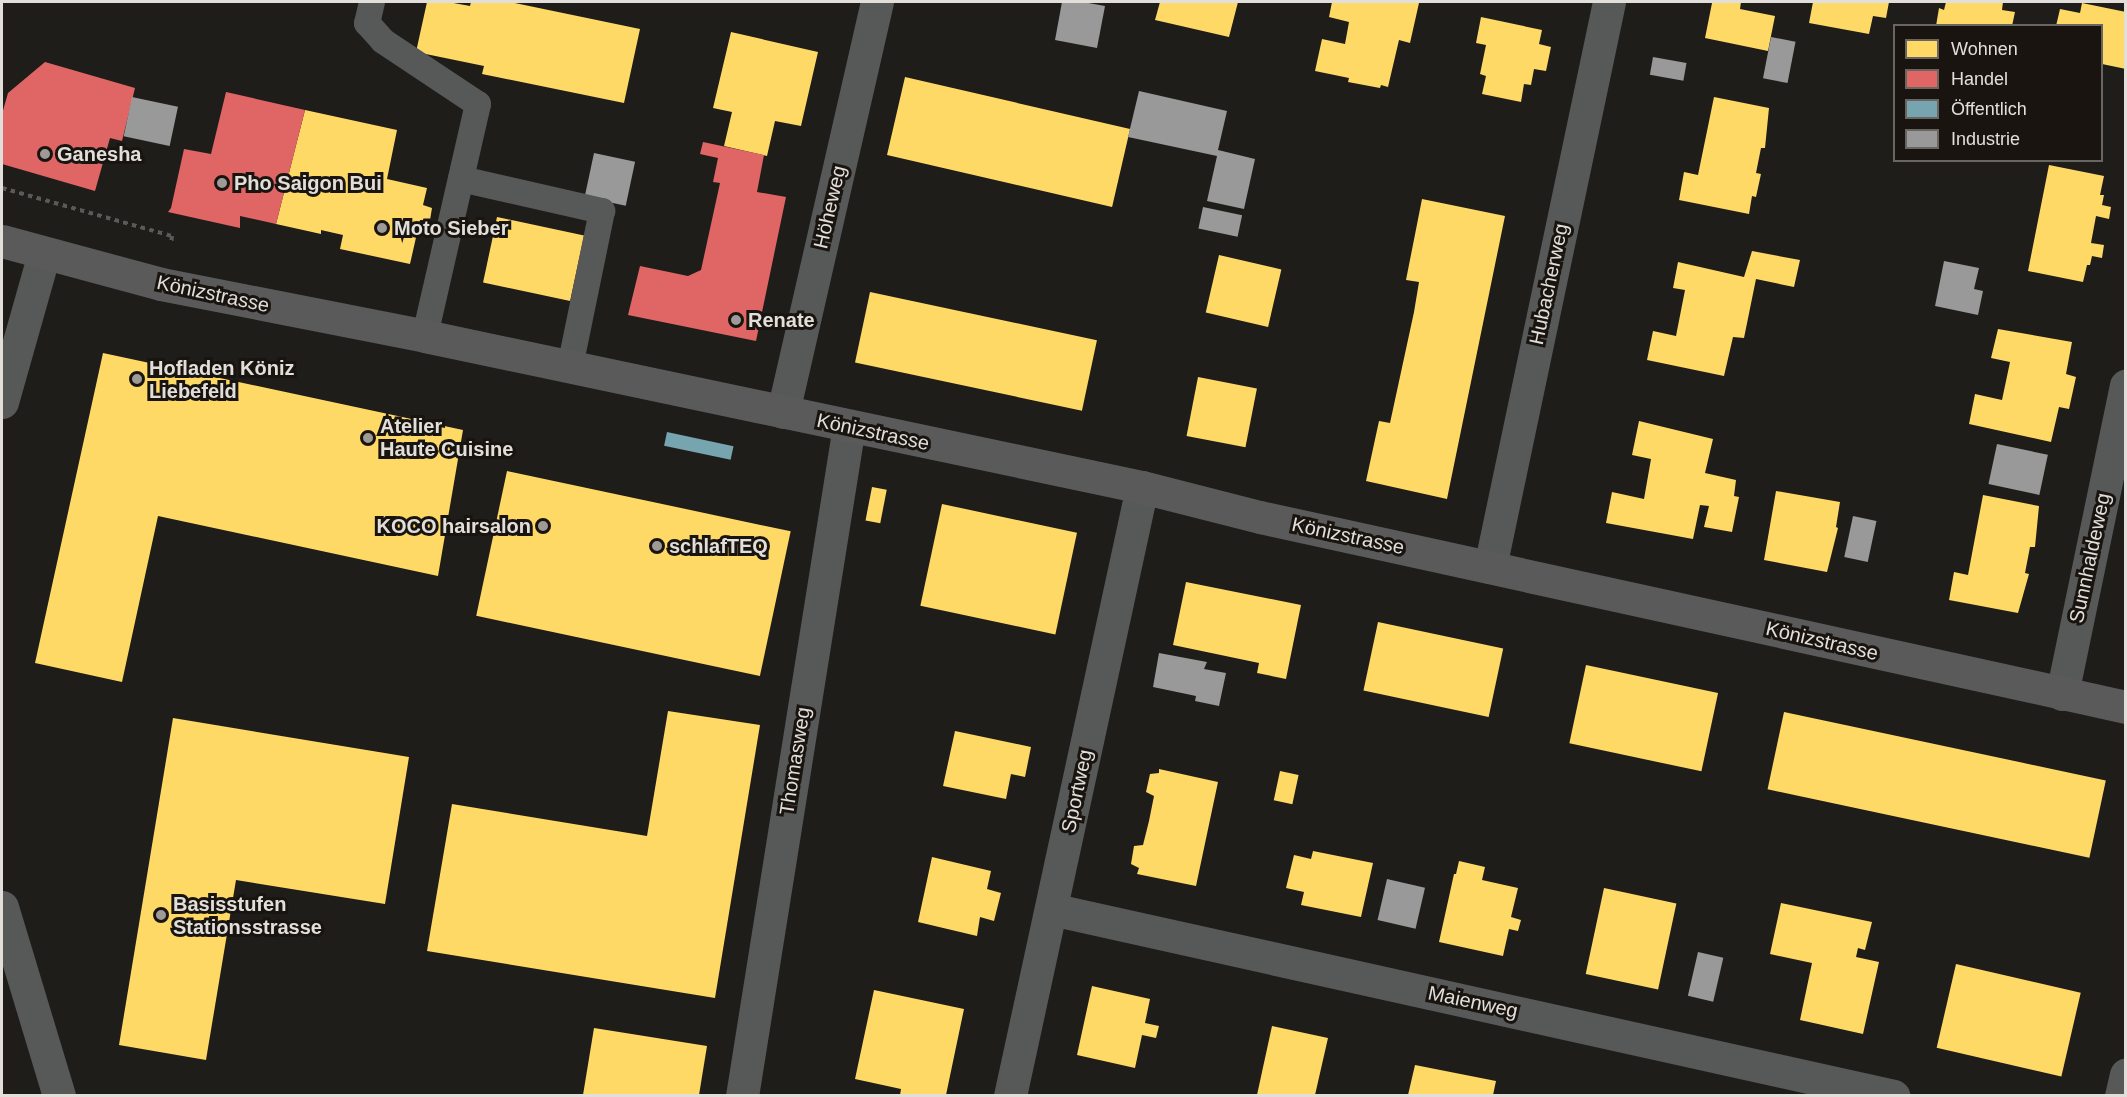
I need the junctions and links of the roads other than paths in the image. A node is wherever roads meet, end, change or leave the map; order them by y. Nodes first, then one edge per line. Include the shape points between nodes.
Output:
1 (372, 2) edge
2 (877, 2) edge
3 (1609, 2) edge
4 (461, 179) junction
5 (2, 241) edge
6 (44, 254) junction
7 (425, 336) junction
8 (570, 367) junction
9 (2126, 386) edge
10 (2, 402) edge
11 (783, 412) junction
12 (849, 426) junction
13 (1142, 487) junction
14 (1490, 567) junction
15 (2062, 694) junction
16 (2126, 707) edge
17 (2, 907) edge
18 (1052, 909) junction
19 (2126, 1076) edge
20 (58, 1095) edge
21 (742, 1095) edge
22 (1010, 1095) edge
23 (1894, 1095) edge
24 (2121, 1095) edge

1 - 4 lane via 367,22 383,41 478,104
2 - 11 street, Höheweg
3 - 14 street, Hubacherweg
4 - 7 lane
4 - 8 lane via 602,211
5 - 6 main road, Könizstrasse
6 - 7 main road, Könizstrasse via 161,284
6 - 10 street
7 - 8 main road, Könizstrasse
8 - 11 main road, Könizstrasse
9 - 15 street, Sunnhaldeweg
11 - 12 main road, Könizstrasse
12 - 13 main road, Könizstrasse
12 - 21 street, Thomasweg
13 - 14 main road, Könizstrasse
13 - 18 street, Sportweg
14 - 15 main road, Könizstrasse
15 - 16 main road, Könizstrasse
17 - 20 street
18 - 22 street, Sportweg
18 - 23 street, Maienweg
19 - 24 street

